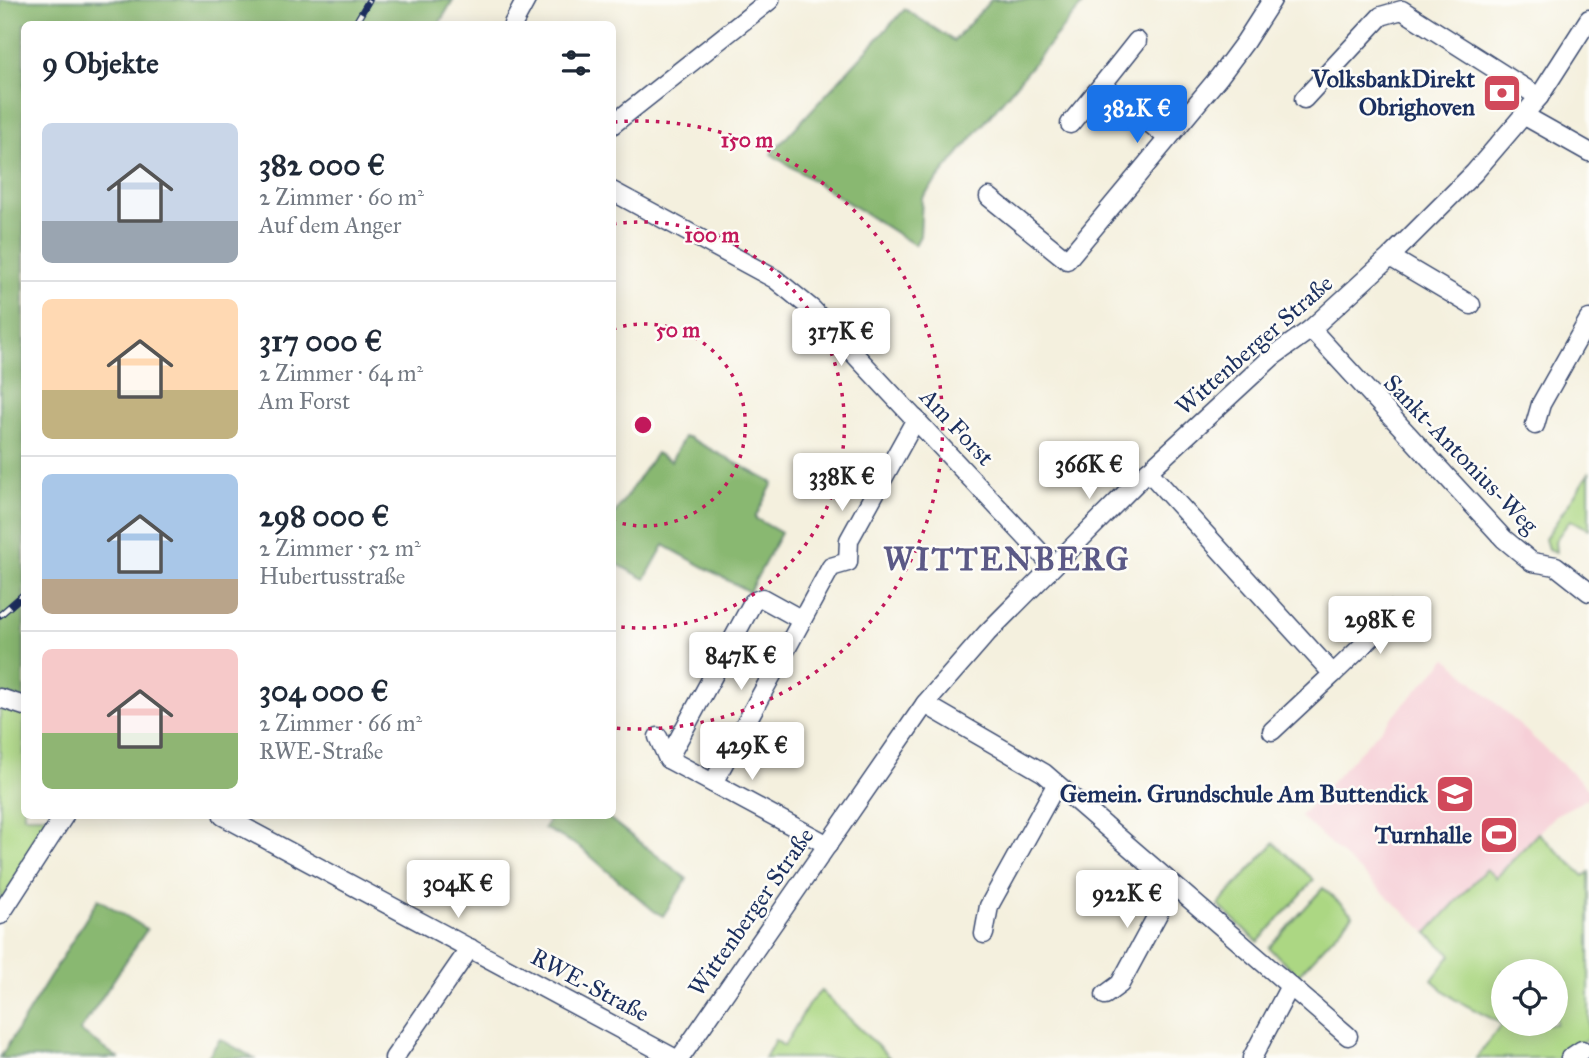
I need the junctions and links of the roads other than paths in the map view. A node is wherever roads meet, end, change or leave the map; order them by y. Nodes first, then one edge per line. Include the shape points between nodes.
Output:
1 (526, 0) edge
2 (770, 0) edge
3 (1267, 2) edge
4 (1589, 19) edge
5 (515, 21) edge
6 (1137, 41) dead end
7 (1102, 85) junction
8 (1539, 97) junction
9 (1304, 99) dead end
10 (1525, 116) junction
11 (616, 122) edge
12 (1070, 124) dead end
13 (1168, 138) junction
14 (1589, 152) edge
15 (616, 193) edge
16 (989, 197) dead end
17 (1390, 257) junction
18 (1471, 305) dead end
19 (1589, 319) edge
20 (1311, 329) junction
21 (916, 419) junction
22 (1535, 425) dead end
23 (1148, 471) junction
24 (1052, 565) junction
25 (1589, 592) edge
26 (1389, 610) dead end
27 (802, 620) junction
28 (1333, 674) junction
29 (0, 698) edge
30 (925, 704) junction
31 (21, 705) edge
32 (1272, 731) dead end
33 (658, 737) dead end
34 (668, 759) junction
35 (713, 783) junction
36 (1056, 785) junction
37 (62, 819) edge
38 (229, 819) edge
39 (828, 845) junction
40 (1173, 886) junction
41 (0, 915) edge
42 (984, 934) dead end
43 (470, 948) junction
44 (1290, 986) junction
45 (1105, 995) dead end
46 (1348, 1036) dead end
47 (394, 1058) edge
48 (674, 1058) edge
49 (680, 1058) edge
50 (1252, 1058) edge

1 - 5 street
2 - 11 street
3 - 13 street via 1219,77
4 - 8 street, Wittenberger Straße
6 - 7 street
7 - 12 street
7 - 13 street
8 - 9 street via 1402,10 1381,16
8 - 10 street, Wittenberger Straße
10 - 14 street
10 - 17 street, Wittenberger Straße
13 - 16 street via 1067,260
15 - 21 street, Am Forst via 794,293
17 - 18 street
17 - 20 street, Wittenberger Straße
19 - 22 street via 1541,404
20 - 23 street, Wittenberger Straße via 1272,357
20 - 25 street, Sankt-Antonius-Weg via 1504,539 1532,562 1556,566
21 - 24 street, Am Forst
21 - 27 street via 849,540 848,562 831,567
23 - 24 street, Wittenberger Straße
23 - 28 street
24 - 30 street, Wittenberger Straße
26 - 28 street via 1381,628
27 - 34 street via 762,598 753,602
27 - 35 street
28 - 32 street
29 - 31 street
30 - 36 street
30 - 39 street, Wittenberger Straße
33 - 34 street
34 - 35 street
35 - 39 street
36 - 40 street
36 - 42 street via 989,906
37 - 41 street
38 - 43 street, RWE-Straße
39 - 49 street, Wittenberger Straße
40 - 44 street
40 - 45 street via 1120,984
43 - 47 street
43 - 48 street, RWE-Straße
44 - 46 street
44 - 50 street

